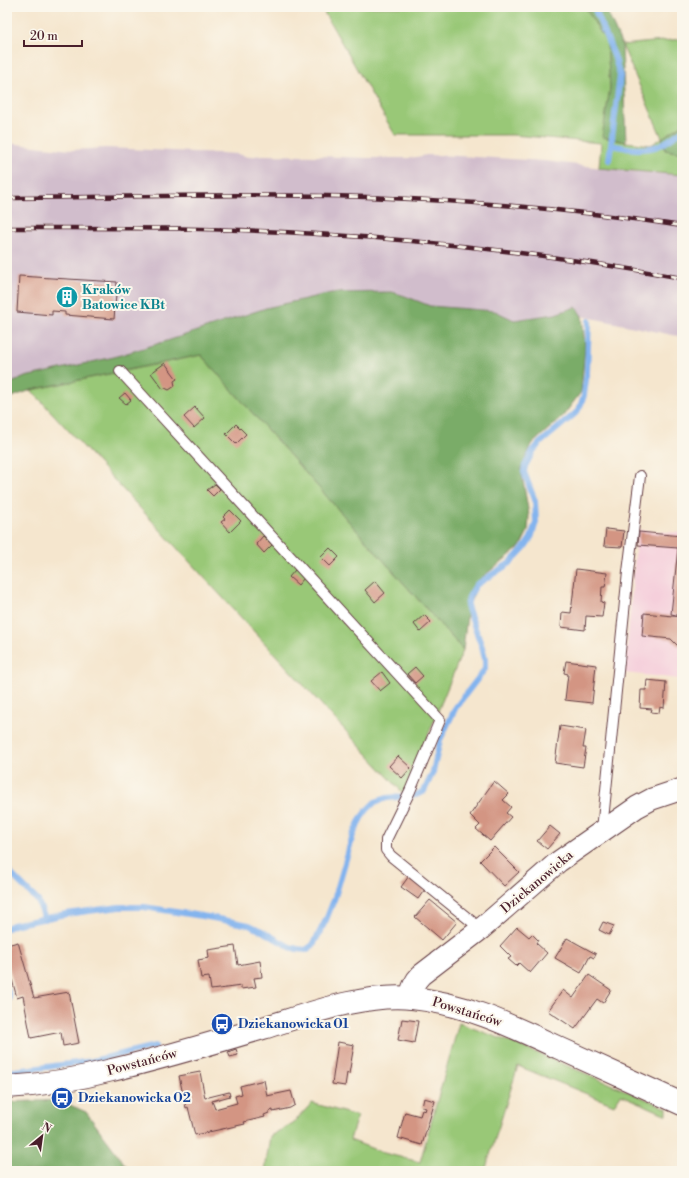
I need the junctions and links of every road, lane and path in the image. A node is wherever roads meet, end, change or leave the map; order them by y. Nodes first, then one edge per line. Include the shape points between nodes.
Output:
1 (120, 371) dead end
2 (640, 476) dead end
3 (682, 788) edge
4 (602, 832) junction
5 (481, 930) junction
6 (410, 998) junction
7 (7, 1087) edge
8 (682, 1104) edge

1 - 5 lane via 440,720 386,840 386,850
2 - 4 lane
3 - 4 street, Dziekanowicka via 642,804
4 - 5 street, Dziekanowicka via 558,862
5 - 6 street, Dziekanowicka via 421,974 413,986
6 - 7 street, Powstańców via 353,1002 134,1065 64,1080
6 - 8 street, Powstańców via 452,1005 506,1024

